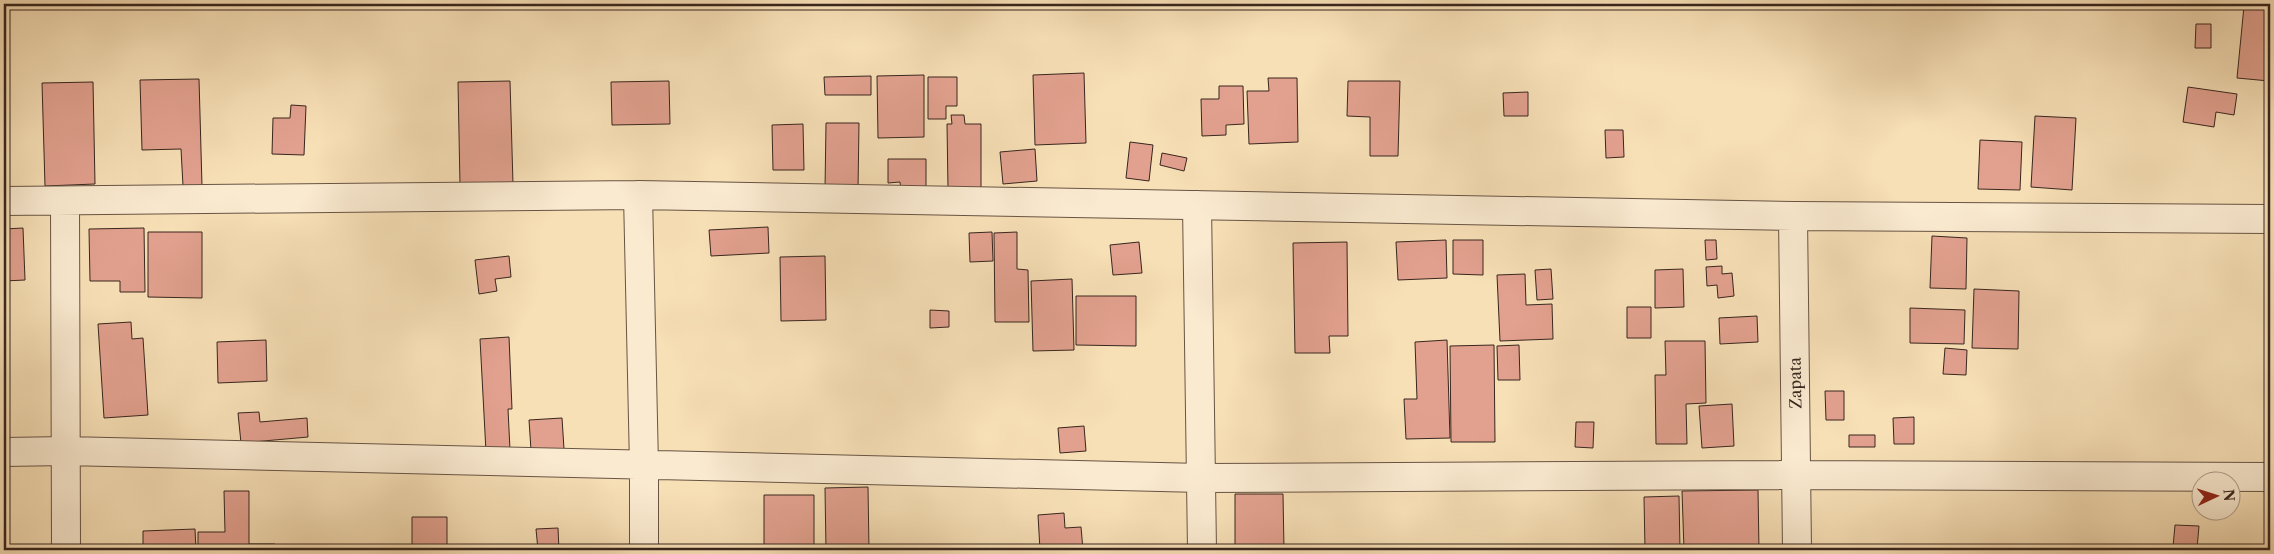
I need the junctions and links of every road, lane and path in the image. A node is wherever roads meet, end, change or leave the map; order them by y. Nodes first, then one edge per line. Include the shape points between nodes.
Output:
1 (638, 195) junction
2 (4, 201) edge
3 (66, 201) junction
4 (1197, 205) junction
5 (1793, 216) junction
6 (2270, 219) edge
7 (4, 452) edge
8 (66, 452) junction
9 (644, 466) junction
10 (1796, 475) junction
11 (2270, 476) edge
12 (1200, 478) junction
13 (66, 550) edge
14 (644, 550) edge
15 (1202, 550) edge
16 (1797, 550) edge

1 - 3 street
1 - 4 street
1 - 9 street
2 - 3 street
3 - 8 street
4 - 5 street
4 - 12 street
5 - 6 street
5 - 10 street, Zapata
7 - 8 street
8 - 9 street
8 - 13 street
9 - 12 street
9 - 14 street
10 - 11 street
10 - 12 street
10 - 16 street, Zapata
12 - 15 street

